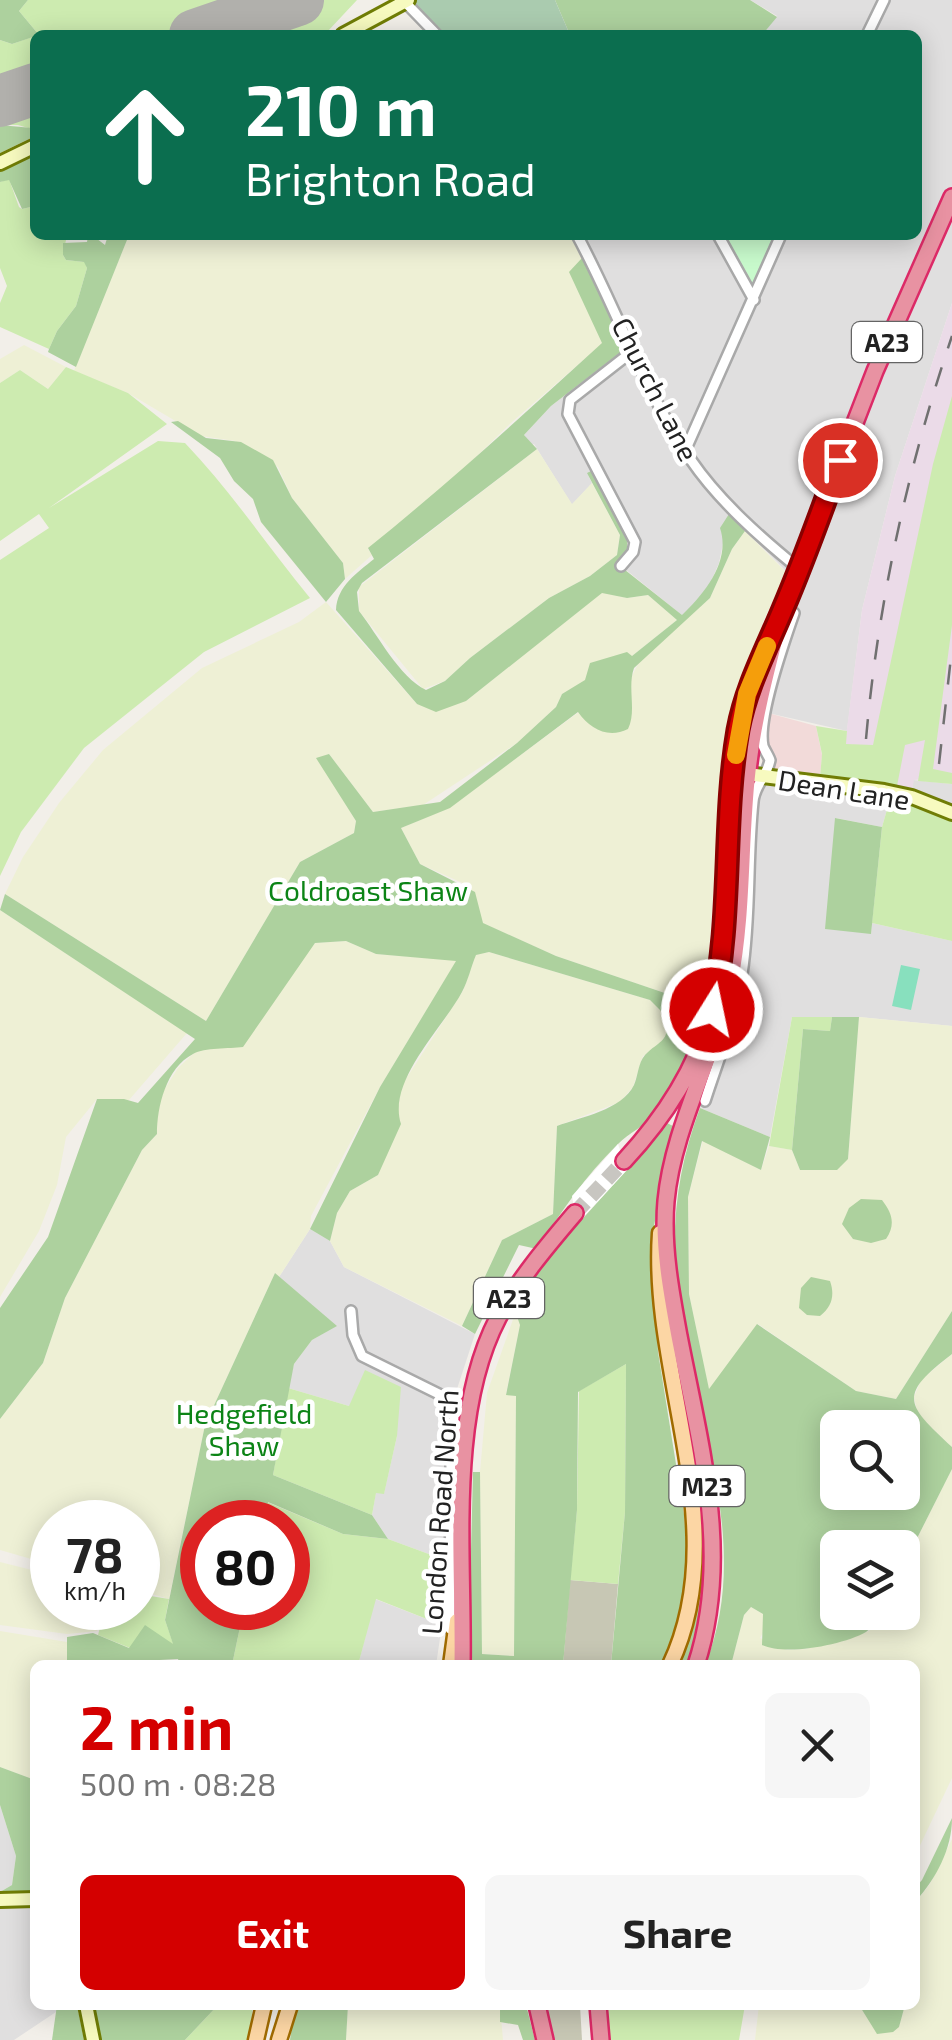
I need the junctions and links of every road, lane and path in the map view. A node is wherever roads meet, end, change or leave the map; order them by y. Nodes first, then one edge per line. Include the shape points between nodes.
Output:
1 (884, 0) edge
2 (405, 1) edge
3 (353, 30) edge
4 (432, 30) edge
5 (869, 30) edge
6 (30, 148) edge
7 (0, 163) edge
8 (952, 197) edge
9 (579, 240) edge
10 (721, 240) edge
11 (780, 240) edge
12 (754, 300) junction
13 (634, 350) junction
14 (685, 451) junction
15 (621, 566) dead end
16 (799, 569) junction
17 (789, 611) junction
18 (763, 708) junction
19 (741, 773) junction
20 (767, 776) junction
21 (749, 802) junction
22 (952, 813) edge
23 (704, 1101) dead end
24 (624, 1161) tunnel mouth
25 (666, 1201) junction
26 (575, 1214) tunnel mouth
27 (351, 1310) dead end
28 (471, 1395) junction
29 (455, 1402) junction
30 (464, 1590) junction
31 (448, 1660) edge
32 (449, 1660) edge
33 (462, 1660) edge
34 (672, 1660) edge
35 (697, 1660) edge
36 (0, 1900) edge
37 (30, 1900) edge
38 (87, 2010) edge
39 (263, 2010) edge
40 (288, 2010) edge
41 (538, 2010) edge
42 (598, 2010) edge
43 (92, 2040) edge
44 (256, 2040) edge
45 (279, 2040) edge
46 (545, 2040) edge
47 (601, 2040) edge

1 - 5 street
2 - 3 street
2 - 4 street
6 - 7 street
8 - 16 highway, A23 via 875,370
9 - 13 street, Church Lane
10 - 12 street
11 - 12 street
12 - 14 street
13 - 14 street, Church Lane
13 - 15 street via 570,400 568,414 634,542
14 - 16 street, Church Lane
16 - 17 highway, A23
17 - 18 highway, A23
17 - 19 highway, A23 via 747,694 738,733
18 - 19 highway, A23
18 - 20 street
19 - 20 street, Dean Lane
19 - 21 highway, A23
19 - 24 highway, A23 via 709,1020 678,1089
20 - 21 street
20 - 22 street, Dean Lane via 884,791
21 - 23 street via 742,978
21 - 25 highway, A23 via 730,985
25 - 34 main road, A23 via 659,1300 696,1553 690,1608
25 - 35 highway, M23 via 674,1307 713,1532 712,1603
26 - 28 highway, London Road North / A23 via 502,1310
27 - 29 street via 362,1356
28 - 29 street
28 - 30 highway, London Road North / A23
29 - 31 street
30 - 32 main road, London Road North / A23
30 - 33 highway
36 - 37 street
38 - 43 street
39 - 44 main road
40 - 45 main road
41 - 46 highway
42 - 47 highway

